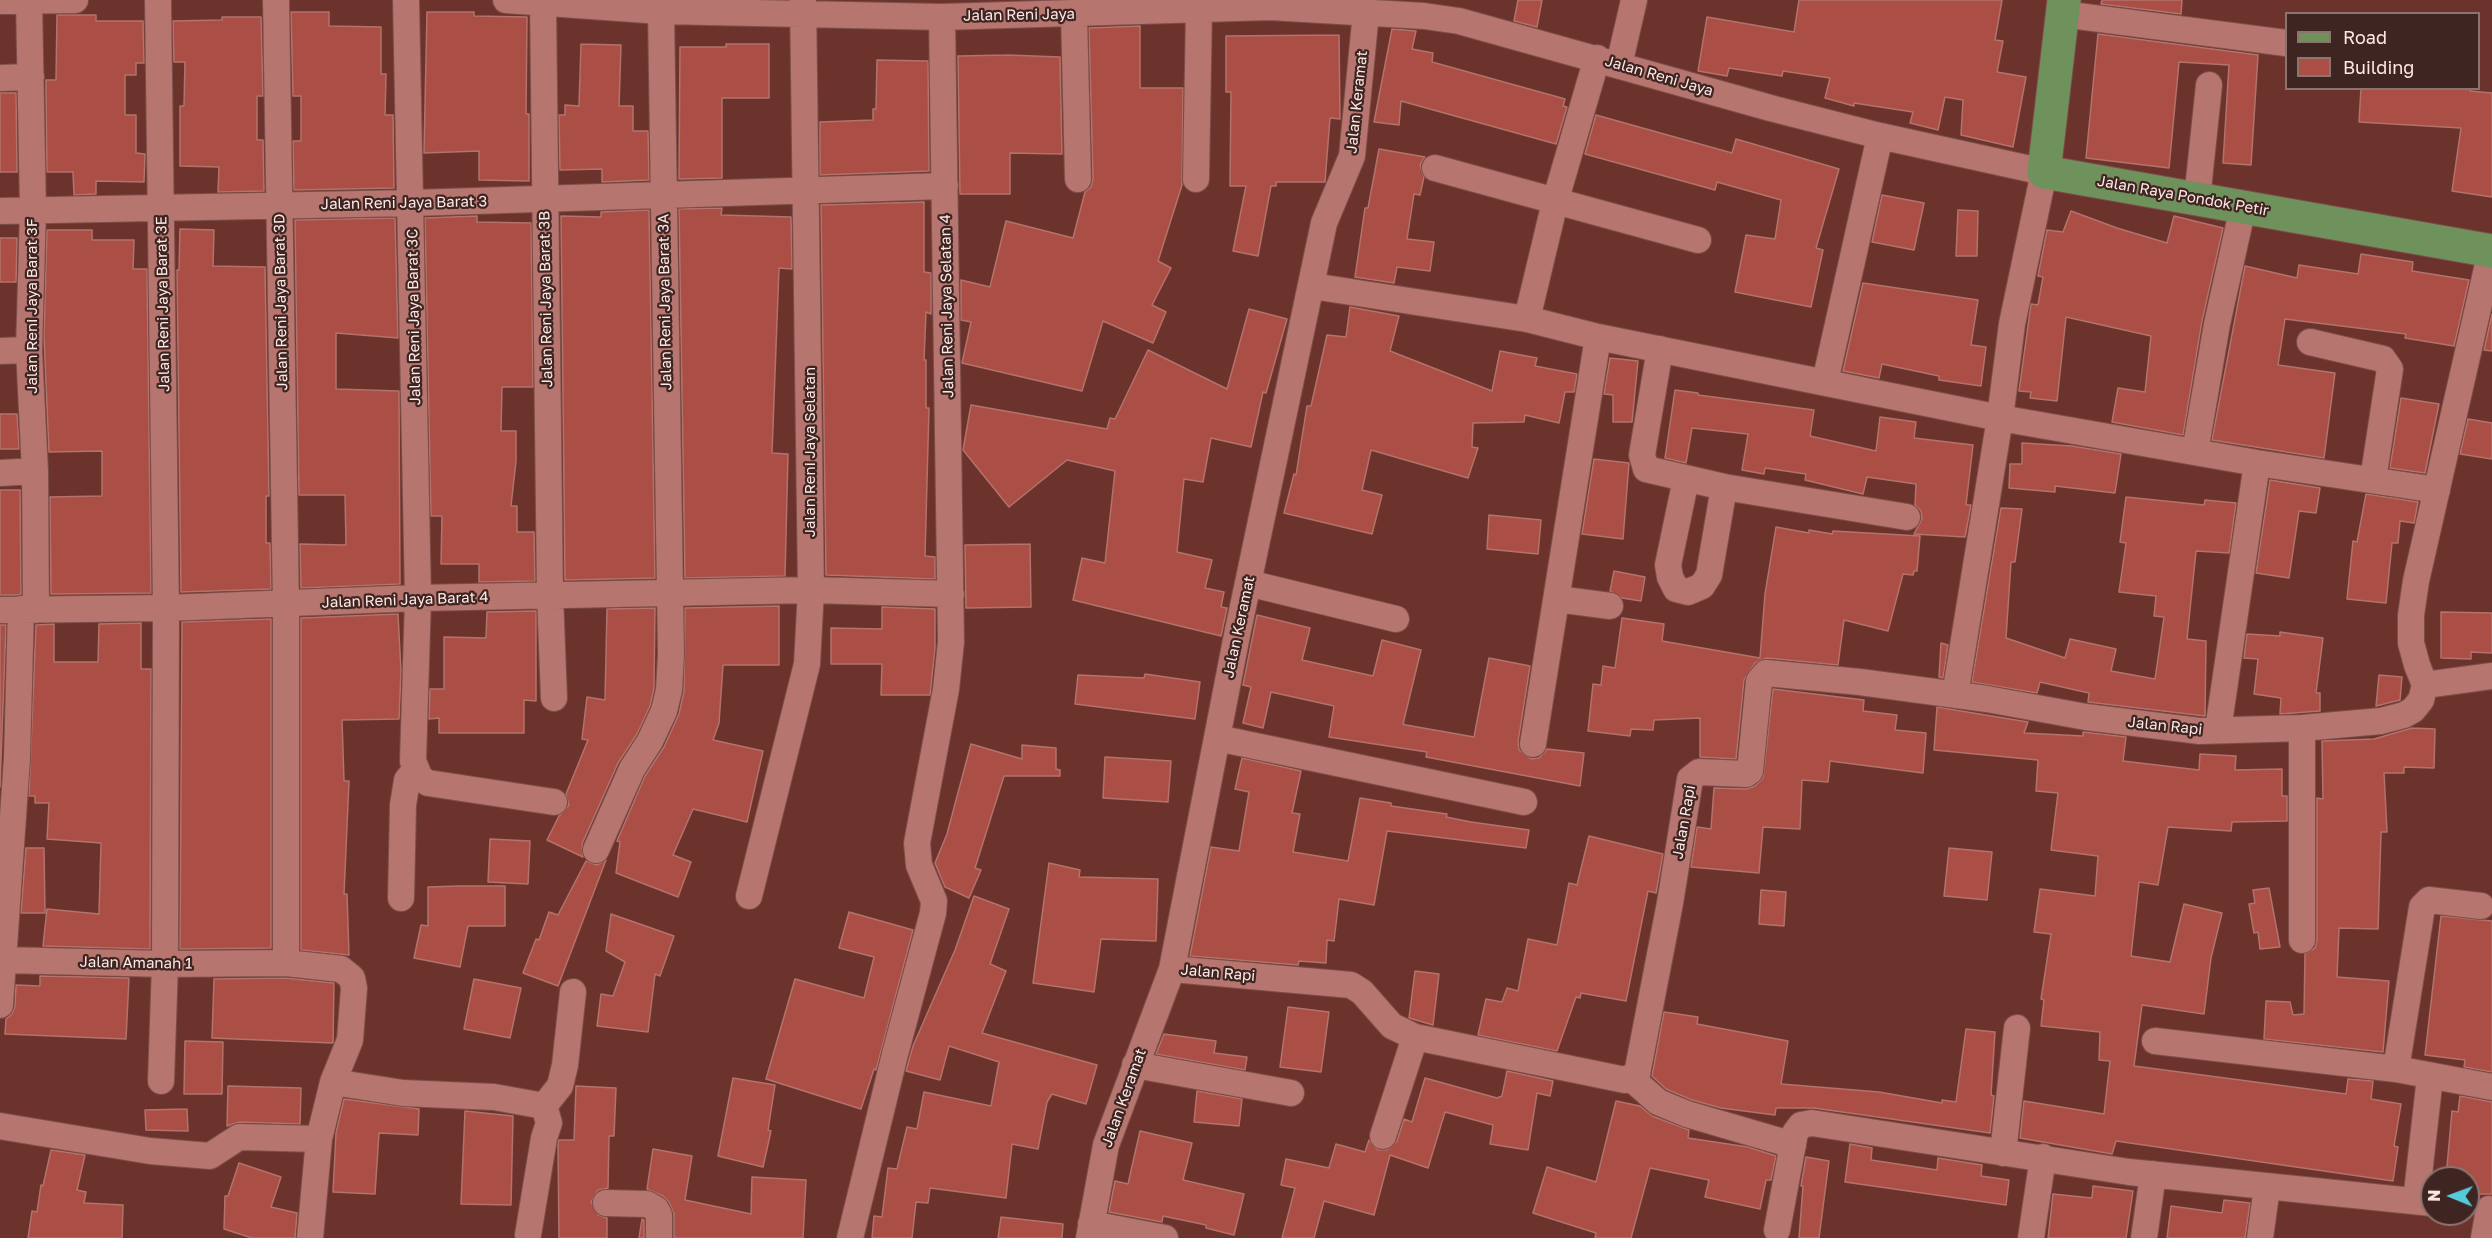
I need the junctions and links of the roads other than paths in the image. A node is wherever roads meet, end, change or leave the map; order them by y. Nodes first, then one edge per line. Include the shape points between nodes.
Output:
1 (75, 0) edge
2 (158, 0) edge
3 (276, 0) edge
4 (406, 0) edge
5 (506, 0) edge
6 (1634, 0) edge
7 (0, 1) edge
8 (29, 1) edge
9 (543, 2) junction
10 (1268, 3) edge
11 (2063, 7) edge
12 (803, 8) edge
13 (1426, 8) edge
14 (1198, 10) junction
15 (661, 11) junction
16 (1366, 12) junction
17 (1074, 14) junction
18 (942, 17) junction
19 (2285, 43) edge
20 (1608, 62) junction
21 (31, 77) junction
22 (0, 78) edge
23 (2209, 85) dead end
24 (1880, 136) junction
25 (1435, 168) dead end
26 (2044, 172) junction
27 (1078, 179) dead end
28 (1196, 179) dead end
29 (945, 186) junction
30 (807, 189) junction
31 (664, 194) junction
32 (545, 199) junction
33 (2197, 199) junction
34 (1555, 202) junction
35 (412, 203) junction
36 (279, 206) junction
37 (161, 207) junction
38 (2243, 207) junction
39 (33, 210) junction
40 (0, 211) edge
41 (1698, 240) dead end
42 (2491, 251) edge
43 (1312, 286) junction
44 (1527, 319) junction
45 (1598, 337) junction
46 (2310, 342) dead end
47 (1660, 349) junction
48 (29, 350) junction
49 (0, 351) edge
50 (1824, 382) junction
51 (2000, 418) junction
52 (2195, 452) junction
53 (2257, 463) junction
54 (35, 471) junction
55 (0, 473) edge
56 (1686, 479) junction
57 (2373, 480) junction
58 (1724, 488) junction
59 (2437, 490) junction
60 (1907, 517) dead end
61 (1248, 584) junction
62 (811, 590) junction
63 (668, 594) junction
64 (951, 594) junction
65 (550, 595) junction
66 (418, 598) junction
67 (1557, 599) junction
68 (286, 605) junction
69 (1610, 606) dead end
70 (166, 609) junction
71 (19, 610) edge
72 (1396, 619) dead end
73 (2492, 676) edge
74 (2425, 685) junction
75 (1955, 695) junction
76 (555, 698) dead end
77 (2302, 728) junction
78 (2218, 730) junction
79 (1217, 738) junction
80 (1533, 744) dead end
81 (415, 771) junction
82 (554, 802) dead end
83 (1524, 802) dead end
84 (596, 850) dead end
85 (749, 897) dead end
86 (401, 898) dead end
87 (2481, 906) dead end
88 (2302, 939) dead end
89 (3, 960) junction
90 (286, 963) junction
91 (165, 964) junction
92 (1172, 969) junction
93 (573, 992) dead end
94 (0, 1005) edge
95 (2017, 1028) dead end
96 (1415, 1037) junction
97 (2155, 1041) dead end
98 (1135, 1065) junction
99 (2396, 1069) junction
100 (2430, 1077) junction
101 (1632, 1079) junction
102 (161, 1081) dead end
103 (333, 1082) junction
104 (2492, 1087) edge
105 (1291, 1093) dead end
106 (544, 1106) junction
107 (0, 1126) edge
108 (1383, 1136) dead end
109 (320, 1139) junction
110 (1793, 1145) junction
111 (2003, 1153) junction
112 (2043, 1157) junction
113 (2426, 1166) edge
114 (2153, 1174) junction
115 (2267, 1187) junction
116 (2420, 1202) edge
117 (606, 1203) dead end
118 (2483, 1208) edge
119 (1777, 1230) dead end
120 (1090, 1231) edge
121 (528, 1236) dead end
122 (310, 1238) edge
123 (659, 1238) edge
124 (850, 1238) edge
125 (1165, 1238) edge
126 (2031, 1238) edge
127 (2144, 1238) edge
128 (2260, 1238) edge
129 (2484, 1238) edge

1 - 8 street
2 - 37 street, Jalan Reni Jaya Barat 3E
3 - 36 street, Jalan Reni Jaya Barat 3D
4 - 35 street, Jalan Reni Jaya Barat 3C
5 - 9 street, Jalan Reni Jaya
6 - 20 street
7 - 8 street
8 - 21 street, Jalan Reni Jaya Barat 3F
9 - 15 street, Jalan Reni Jaya
9 - 32 street, Jalan Reni Jaya Barat 3B
10 - 14 street, Jalan Reni Jaya
10 - 16 street, Jalan Reni Jaya
11 - 19 street
11 - 26 main road
12 - 15 street, Jalan Reni Jaya
12 - 18 street, Jalan Reni Jaya
12 - 30 street, Jalan Reni Jaya Selatan
13 - 16 street, Jalan Reni Jaya
13 - 20 street, Jalan Reni Jaya via 1459,21
14 - 17 street, Jalan Reni Jaya
14 - 28 street
15 - 31 street, Jalan Reni Jaya Barat 3A
16 - 43 street, Jalan Keramat via 1352,156 1324,222
17 - 18 street, Jalan Reni Jaya
17 - 27 street
18 - 29 street, Jalan Reni Jaya Selatan 4
20 - 24 street, Jalan Reni Jaya
20 - 34 street
21 - 22 street
21 - 39 street, Jalan Reni Jaya Barat 3F
23 - 33 street
24 - 26 street, Jalan Reni Jaya
24 - 50 street
25 - 34 street
26 - 33 main road, Jalan Raya Pondok Petir
26 - 51 street via 2012,324
29 - 30 street, Jalan Reni Jaya Barat 3
29 - 64 street, Jalan Reni Jaya Selatan 4
30 - 31 street, Jalan Reni Jaya Barat 3
30 - 62 street, Jalan Reni Jaya Selatan
31 - 32 street, Jalan Reni Jaya Barat 3
31 - 63 street, Jalan Reni Jaya Barat 3A
32 - 35 street, Jalan Reni Jaya Barat 3
32 - 65 street, Jalan Reni Jaya Barat 3B
33 - 38 main road, Jalan Raya Pondok Petir
34 - 41 street
34 - 44 street
35 - 36 street, Jalan Reni Jaya Barat 3
35 - 66 street, Jalan Reni Jaya Barat 3C
36 - 37 street, Jalan Reni Jaya Barat 3
36 - 68 street, Jalan Reni Jaya Barat 3D
37 - 39 street, Jalan Reni Jaya Barat 3
37 - 70 street, Jalan Reni Jaya Barat 3E
38 - 42 main road, Jalan Raya Pondok Petir
38 - 52 street via 2217,324
39 - 40 street, Jalan Reni Jaya Barat 3
39 - 48 street, Jalan Reni Jaya Barat 3F
42 - 59 street
43 - 44 street
43 - 61 street, Jalan Keramat
44 - 45 street
45 - 47 street
45 - 67 street
46 - 57 street via 2383,359 2390,369
47 - 50 street
47 - 56 street via 1643,465
48 - 49 street
48 - 54 street, Jalan Reni Jaya Barat 3F
50 - 51 street
51 - 52 street
51 - 75 street
52 - 53 street
53 - 57 street
53 - 78 street
54 - 55 street
54 - 71 street, Jalan Reni Jaya Barat 3F
56 - 58 street
56 - 58 street via 1668,565 1676,589 1688,592 1702,586 1709,575
57 - 59 street
58 - 60 street
59 - 74 street via 2411,615 2412,643
61 - 72 street
61 - 79 street, Jalan Keramat
62 - 63 street, Jalan Reni Jaya Barat 4
62 - 64 street, Jalan Reni Jaya Barat 4
62 - 85 street, Jalan Reni Jaya Selatan via 807,664
63 - 65 street, Jalan Reni Jaya Barat 4
63 - 84 street, Jalan Reni Jaya Barat 3A via 671,654 664,711 632,769
64 - 124 street, Jalan Reni Jaya Selatan 4 via 946,689 917,843 919,865 934,901 933,913
65 - 66 street, Jalan Reni Jaya Barat 4
65 - 76 street, Jalan Reni Jaya Barat 3B
66 - 68 street, Jalan Reni Jaya Barat 4
66 - 81 street, Jalan Reni Jaya Barat 3C
67 - 69 street
67 - 80 street
68 - 70 street, Jalan Reni Jaya Barat 4
68 - 90 street, Jalan Reni Jaya Barat 3D
70 - 71 street, Jalan Reni Jaya Barat 4
70 - 91 street, Jalan Reni Jaya Barat 3E
71 - 89 street via 16,758
73 - 74 street
74 - 77 street, Jalan Rapi via 2421,700 2404,715 2381,721
75 - 78 street, Jalan Rapi via 2086,717
75 - 101 street, Jalan Rapi via 1771,672 1761,675 1750,771 1699,772 1690,779 1668,914 1637,1074
77 - 78 street, Jalan Rapi
77 - 88 street
79 - 83 street
79 - 92 street, Jalan Keramat
81 - 82 street via 428,783
81 - 86 street via 407,780 403,805
87 - 99 street via 2424,902
89 - 91 street, Jalan Amanah 1
89 - 94 street
90 - 91 street, Jalan Amanah 1
90 - 103 street, Jalan Amanah 1 via 340,969 352,978 350,1040
91 - 102 street, Jalan Reni Jaya Barat 3E
92 - 96 street, Jalan Rapi via 1351,985 1392,1026
92 - 98 street, Jalan Keramat
93 - 106 street via 560,1086
95 - 111 street
96 - 101 street, Jalan Rapi via 1588,1074
96 - 108 street
97 - 99 street
98 - 105 street
98 - 120 street, Jalan Keramat via 1106,1145
99 - 100 street
100 - 104 street
100 - 113 street
101 - 110 street via 1658,1102 1687,1114
103 - 106 street via 402,1093 494,1098
103 - 109 street, Jalan Amanah 1
106 - 121 street via 549,1123
107 - 109 street via 150,1151 210,1156 238,1137
109 - 122 street, Jalan Amanah 1
110 - 111 street via 1801,1125 1812,1123
110 - 119 street
111 - 112 street
112 - 114 street
112 - 126 street
114 - 115 street
114 - 127 street
115 - 116 street
115 - 128 street
117 - 123 street via 647,1204 656,1209
118 - 129 street
120 - 125 street

